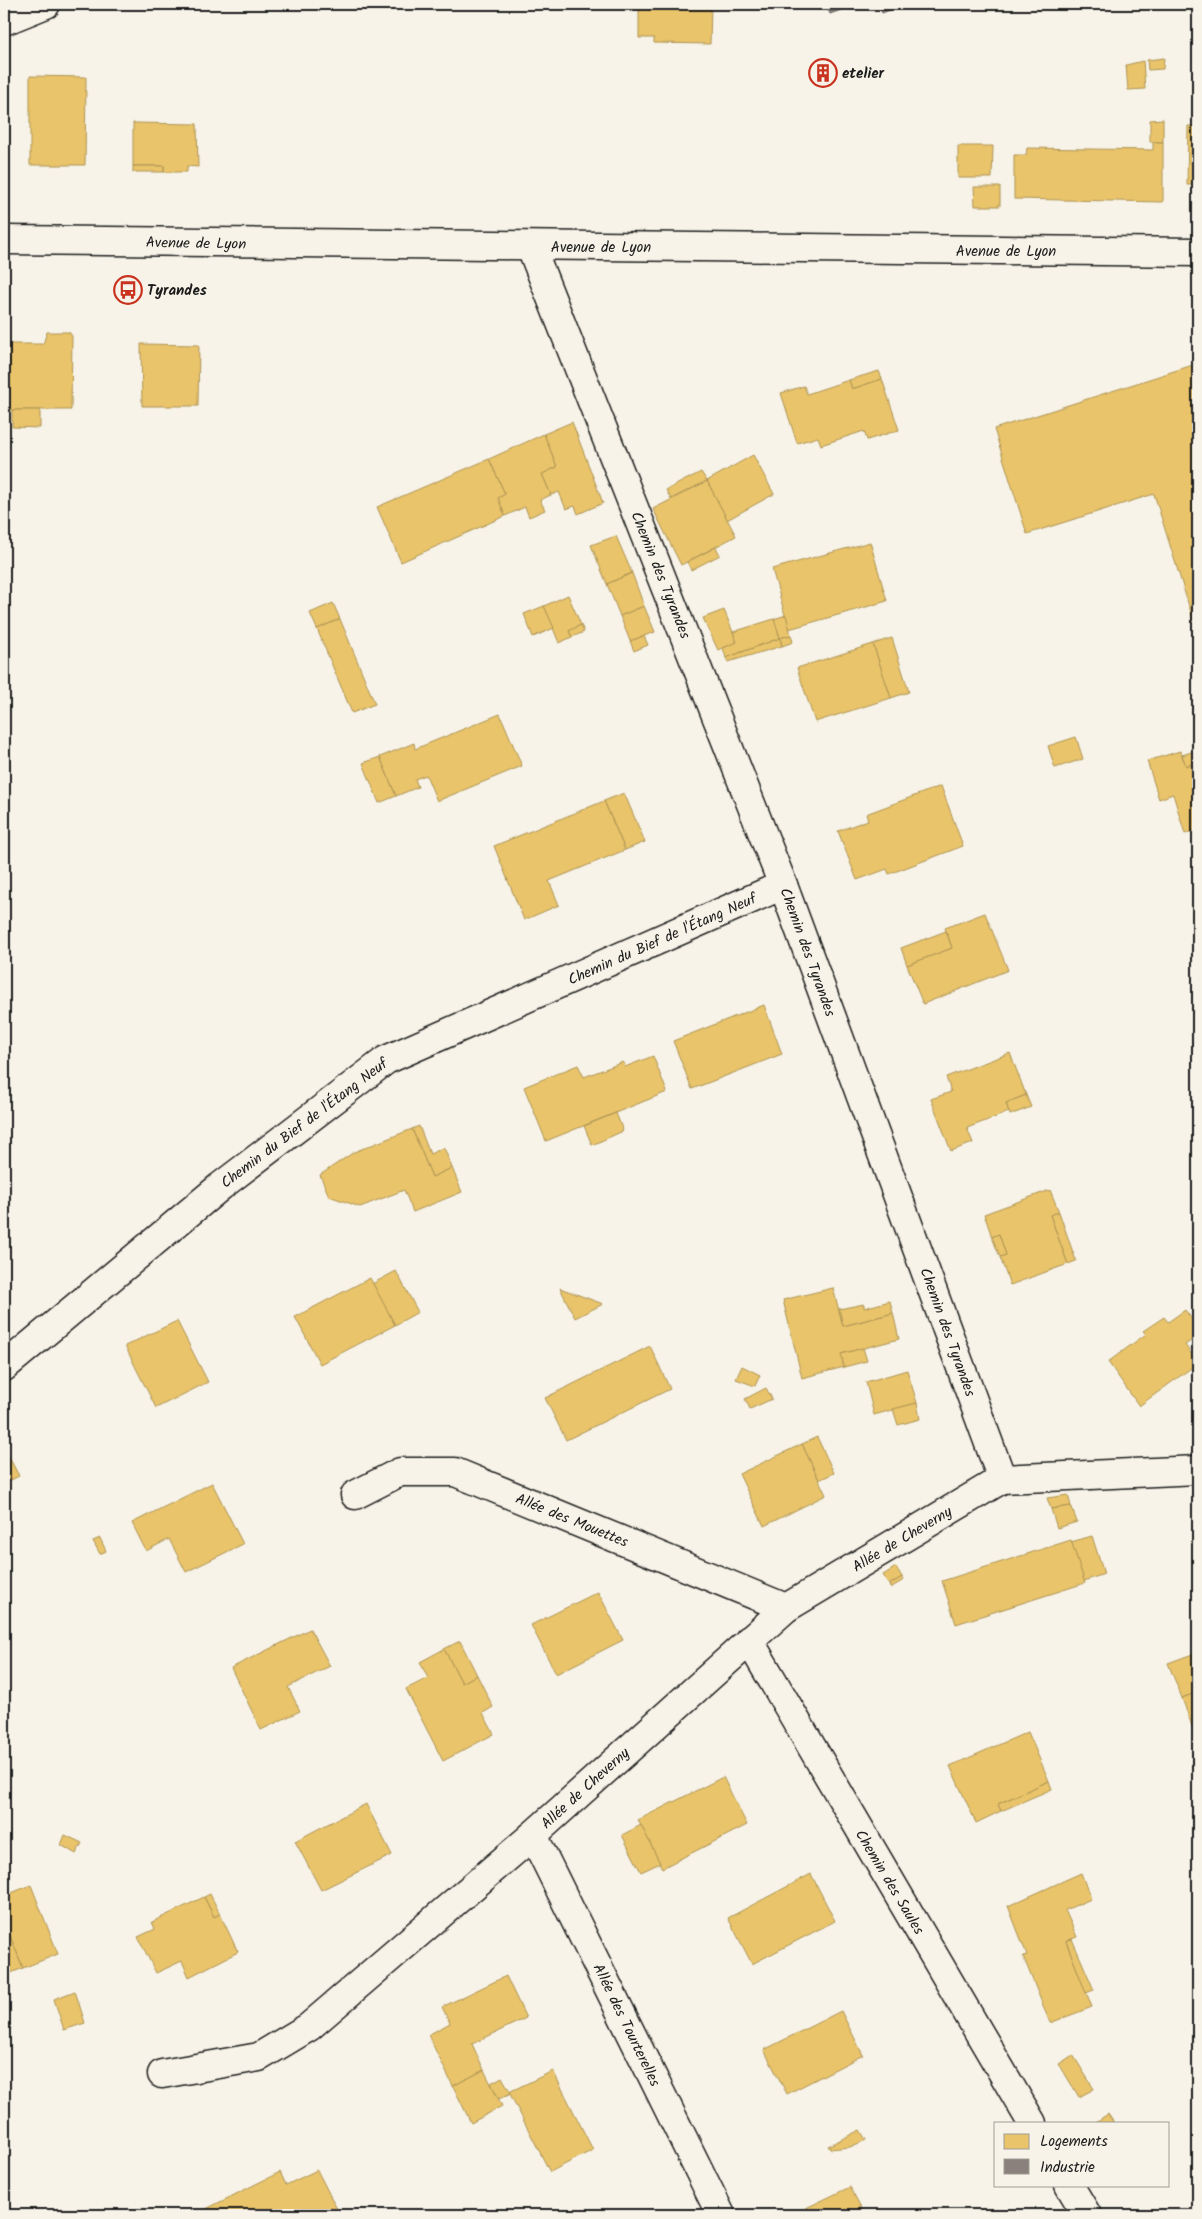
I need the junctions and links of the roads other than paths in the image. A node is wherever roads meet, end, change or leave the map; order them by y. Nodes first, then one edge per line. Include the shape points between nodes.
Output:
1 (46, 4) edge
2 (4, 21) edge
3 (4, 240) edge
4 (531, 247) junction
5 (1198, 252) edge
6 (783, 886) junction
7 (4, 1367) edge
8 (1198, 1470) edge
9 (1002, 1479) junction
10 (355, 1495) dead end
11 (786, 1608) junction
12 (749, 1640) junction
13 (533, 1835) junction
14 (162, 2074) dead end
15 (1031, 2122) edge
16 (1070, 2186) edge
17 (721, 2215) edge
18 (1087, 2215) edge

1 - 2 street
3 - 4 street, Avenue de Lyon
4 - 5 street, Avenue de Lyon
4 - 6 street, Chemin des Tyrandes
6 - 7 street, Chemin du Bief de l'Étang Neuf via 386,1060 221,1186
6 - 9 street, Chemin des Tyrandes
8 - 9 street
9 - 11 street, Allée de Cheverny
10 - 11 street, Allée des Mouettes via 400,1472 455,1472
11 - 12 street, Allée de Cheverny
12 - 13 street, Allée de Cheverny
12 - 15 street, Chemin des Saules
13 - 14 street, Allée de Cheverny via 309,2027 258,2058
13 - 17 street, Allée des Tourterelles
16 - 18 street

